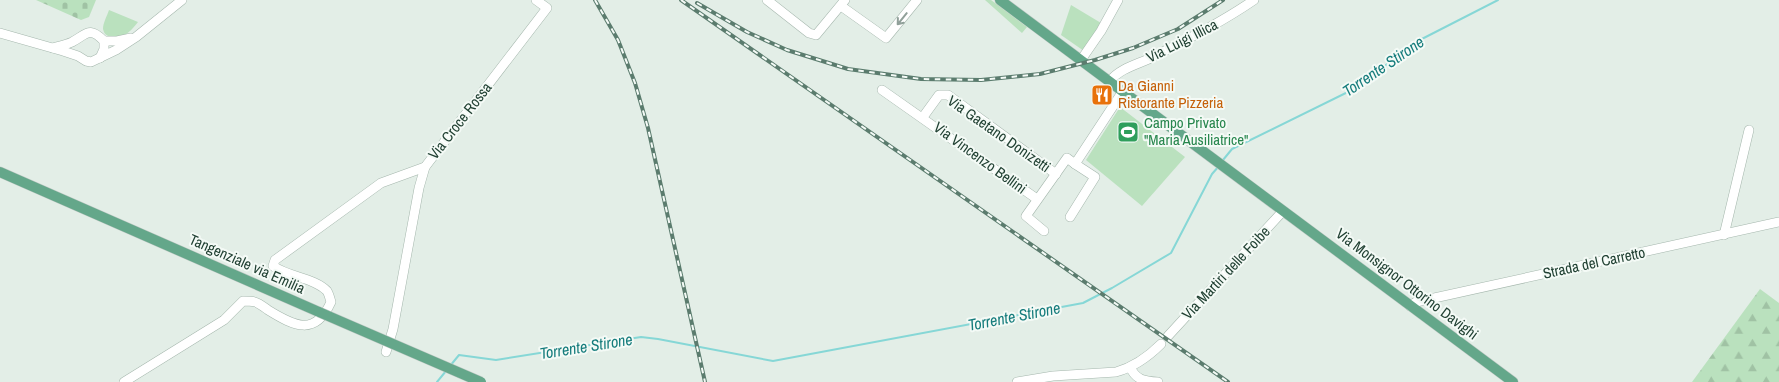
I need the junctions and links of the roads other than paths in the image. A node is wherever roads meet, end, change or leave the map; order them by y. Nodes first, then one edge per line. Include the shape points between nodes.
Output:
1 (182, 0) edge
2 (536, 0) edge
3 (553, 0) edge
4 (767, 0) edge
5 (917, 0) edge
6 (1000, 0) edge
7 (1118, 0) edge
8 (1254, 0) edge
9 (843, 3) edge
10 (547, 8) junction
11 (0, 33) edge
12 (136, 36) junction
13 (78, 38) junction
14 (104, 41) junction
15 (52, 48) junction
16 (78, 56) junction
17 (100, 58) junction
18 (1081, 60) junction
19 (1110, 82) junction
20 (882, 90) dead end
21 (1123, 91) junction
22 (923, 117) junction
23 (1749, 130) dead end
24 (1075, 164) junction
25 (425, 167) junction
26 (0, 172) edge
27 (1056, 174) junction
28 (1037, 199) junction
29 (1284, 211) junction
30 (1070, 217) dead end
31 (1779, 222) edge
32 (1044, 231) dead end
33 (1724, 234) junction
34 (1410, 306) junction
35 (1168, 336) dead end
36 (1161, 344) dead end
37 (386, 352) dead end
38 (1130, 367) junction
39 (124, 382) edge
40 (482, 382) edge
41 (1017, 382) edge
42 (1158, 382) edge
43 (1513, 382) edge

1 - 12 street
2 - 10 street
3 - 10 street, Via Croce Rossa
4 - 9 street via 816,35
5 -> 9 street via 886,38
6 - 18 main road, Via Monsignor Ottorino Davighi
7 - 18 street
8 - 19 street, Via Luigi Illica via 1206,30 1130,67
10 - 25 street, Via Croce Rossa
11 - 15 street
12 - 14 street
12 - 17 street
13 - 14 street via 90,32
13 - 15 street
13 - 16 street via 75,47
14 - 17 street
15 - 16 street
16 - 17 street via 91,62
18 - 19 main road, Via Monsignor Ottorino Davighi
19 - 21 main road, Via Monsignor Ottorino Davighi
20 - 22 street, Via Vincenzo Bellini
21 - 24 street
21 - 29 main road, Via Monsignor Ottorino Davighi
22 - 27 street, Via Gaetano Donizetti via 939,95 948,95
22 - 28 street, Via Vincenzo Bellini
23 - 33 street
24 - 27 street via 1067,158
24 - 30 street via 1095,178
25 - 37 street, Via Croce Rossa
25 - 39 street via 381,183 275,260 273,266 280,271 328,292 331,302 318,322 306,326 287,321 255,302 243,301 224,320
26 - 40 main road, Tangenziale via Emilia, bridge
27 - 28 street
28 - 32 street via 1026,216
29 - 34 main road, Via Monsignor Ottorino Davighi
29 - 35 street, Via Martiri delle Foibe
31 - 33 street, Strada del Carretto
33 - 34 street, Strada del Carretto via 1416,302
34 - 43 main road, Via Monsignor Ottorino Davighi
36 - 38 street
38 - 41 street via 1116,372
38 - 42 street via 1136,377

